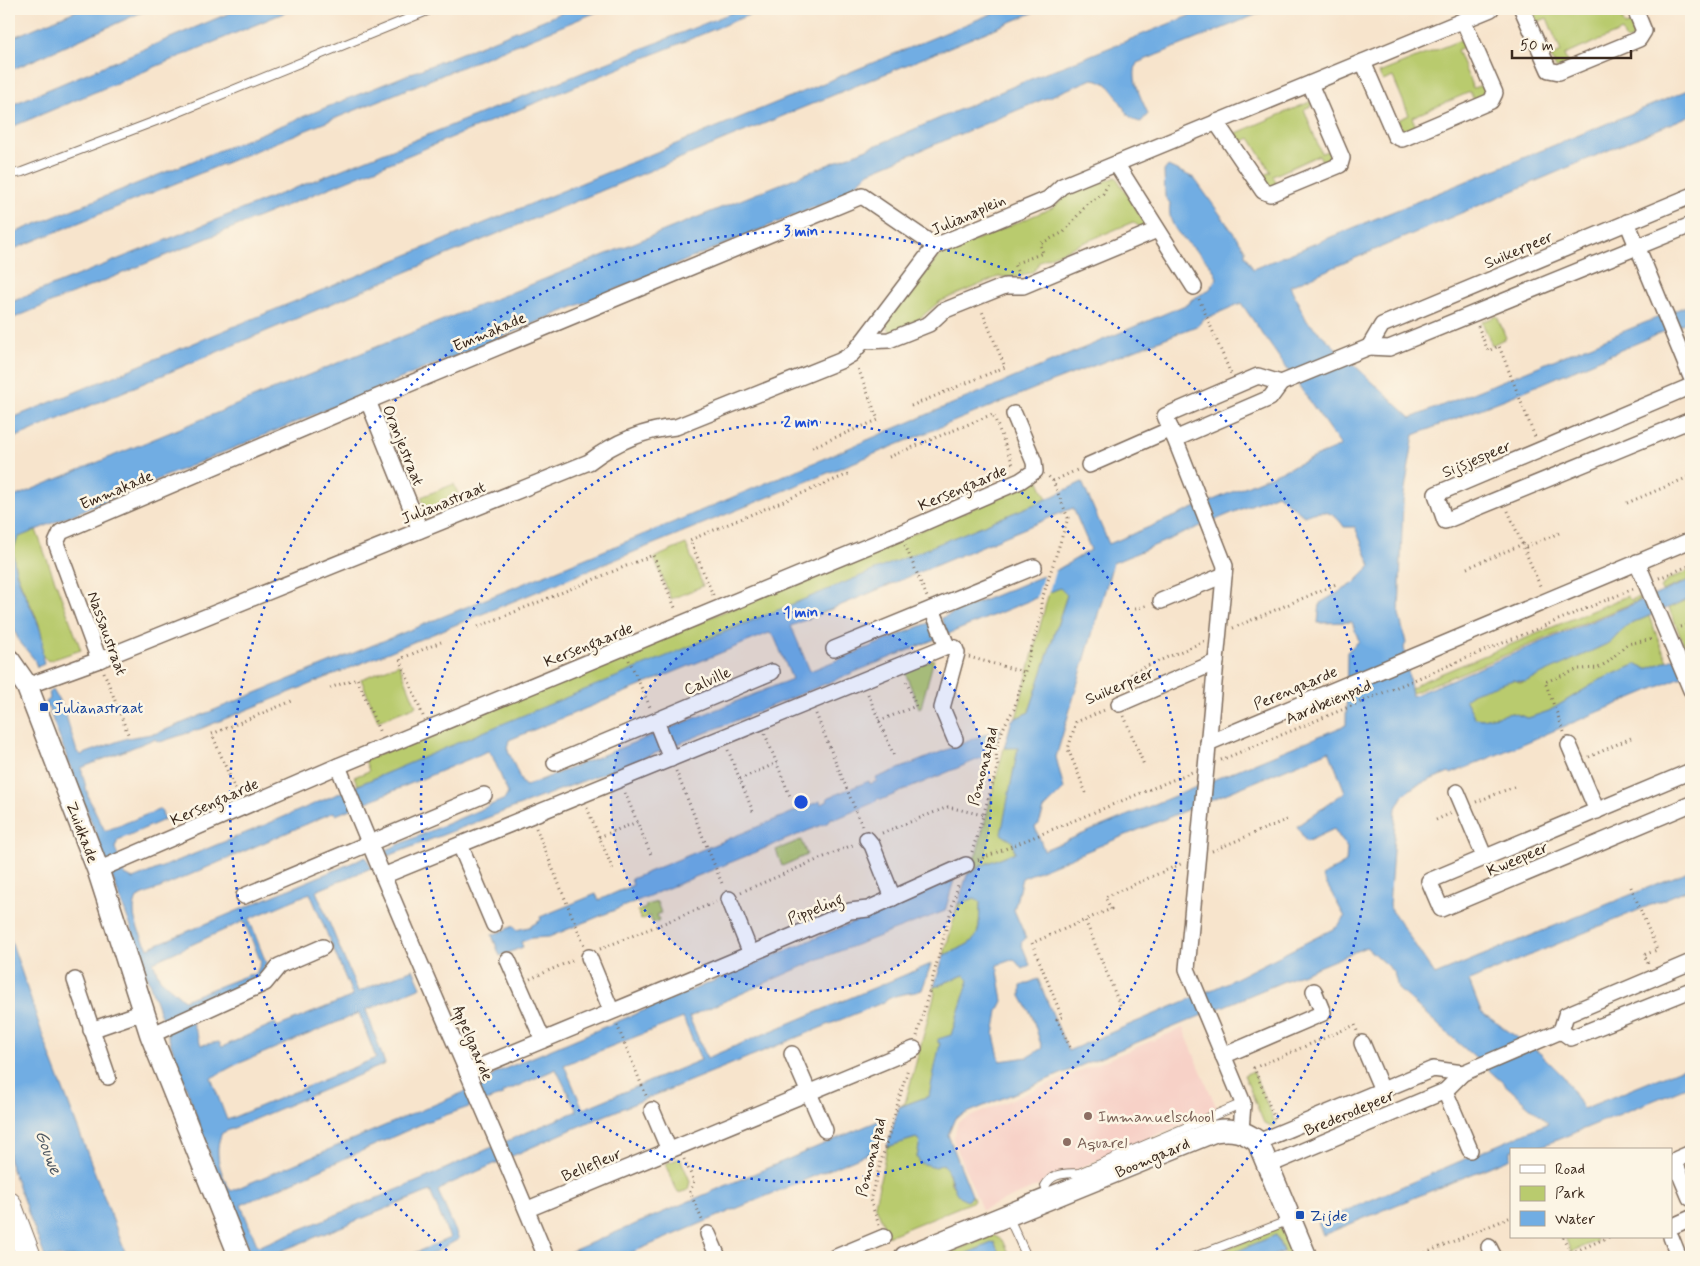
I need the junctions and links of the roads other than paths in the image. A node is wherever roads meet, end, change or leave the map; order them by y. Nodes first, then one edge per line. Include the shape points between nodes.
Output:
1 (432, 9) edge
2 (1491, 9) edge
3 (1522, 9) edge
4 (1635, 9) edge
5 (1463, 20) junction
6 (1364, 62) junction
7 (1310, 84) junction
8 (1216, 122) junction
9 (1117, 165) junction
10 (9, 175) edge
11 (1691, 196) edge
12 (1627, 222) junction
13 (1691, 225) edge
14 (1157, 230) junction
15 (935, 246) junction
16 (1637, 247) junction
17 (1194, 287) road end
18 (863, 342) junction
19 (1369, 347) junction
20 (1691, 377) edge
21 (1281, 383) junction
22 (1691, 386) edge
23 (368, 401) junction
24 (1014, 414) dead end
25 (1691, 420) edge
26 (1173, 434) junction
27 (1089, 465) road end
28 (420, 530) junction
29 (1691, 540) edge
30 (56, 543) joint
31 (1637, 562) junction
32 (1034, 567) dead end
33 (1224, 575) junction
34 (1162, 600) dead end
35 (934, 613) junction
36 (949, 646) junction
37 (834, 649) dead end
38 (9, 660) edge
39 (99, 660) junction
40 (1216, 662) junction
41 (772, 672) dead end
42 (1689, 683) edge
43 (31, 685) junction
44 (1119, 704) road end
45 (657, 725) junction
46 (955, 739) dead end
47 (1208, 743) junction
48 (1569, 745) dead end
49 (669, 755) junction
50 (555, 763) dead end
51 (338, 766) junction
52 (1691, 771) edge
53 (1458, 792) dead end
54 (484, 795) dead end
55 (1691, 804) edge
56 (1597, 811) junction
57 (867, 839) road end
58 (460, 845) junction
59 (371, 848) junction
60 (1486, 858) junction
61 (967, 867) road end
62 (102, 869) junction
63 (382, 872) junction
64 (244, 896) dead end
65 (728, 898) road end
66 (893, 898) junction
67 (494, 925) dead end
68 (323, 948) dead end
69 (751, 954) junction
70 (588, 955) road end
71 (508, 960) dead end
72 (1691, 962) edge
73 (75, 980) dead end
74 (1691, 990) edge
75 (1314, 992) dead end
76 (143, 1012) junction
77 (613, 1015) junction
78 (91, 1030) junction
79 (1561, 1031) junction
80 (158, 1032) junction
81 (543, 1040) junction
82 (1362, 1043) road end
83 (914, 1049) dead end
84 (792, 1054) dead end
85 (1223, 1056) junction
86 (1468, 1071) junction
87 (108, 1077) dead end
88 (469, 1077) junction
89 (1382, 1090) junction
90 (1445, 1091) junction
91 (809, 1092) junction
92 (1243, 1103) junction
93 (651, 1106) road end
94 (825, 1130) dead end
95 (1249, 1137) junction
96 (673, 1148) junction
97 (1470, 1150) dead end
98 (1691, 1153) edge
99 (1267, 1166) junction
100 (1674, 1166) edge
101 (1690, 1198) edge
102 (1051, 1199) junction
103 (9, 1204) edge
104 (528, 1209) junction
105 (1008, 1216) junction
106 (1691, 1218) edge
107 (1292, 1222) junction
108 (1672, 1227) edge
109 (706, 1228) road end
110 (884, 1237) road end
111 (1671, 1238) edge
112 (544, 1254) edge
113 (1305, 1254) edge
114 (28, 1257) edge
115 (240, 1257) edge
116 (718, 1257) edge
117 (836, 1257) edge
118 (905, 1257) edge
119 (1027, 1257) edge
120 (1194, 1257) edge
121 (1680, 1257) edge

1 - 10 lane via 169,116
2 - 5 street, Julianaplein
3 - 4 street via 1549,70 1559,72 1640,39 1644,32
5 - 6 street, Julianaplein
5 - 6 street via 1495,93 1491,101 1402,139 1395,136
6 - 7 street, Julianaplein
7 - 8 street, Julianaplein
7 - 8 street via 1342,158 1340,165 1270,194 1264,191
8 - 9 street, Julianaplein
9 - 14 street
9 - 15 street, Julianaplein via 1062,186 1048,199
11 - 12 street, Suikerpeer
12 - 16 street
12 - 19 street, Suikerpeer via 1382,325
13 - 16 street
14 - 17 street
14 - 18 street via 1024,286 1005,286 977,297 943,311 929,324 888,340
15 - 18 street, Julianaplein
15 - 23 street, Emmakade via 862,196
16 - 19 street via 1389,348
16 - 20 street
18 - 28 street, Julianastraat via 848,356 826,368 676,427 652,430 608,448 589,462
19 - 21 street
21 - 26 street via 1270,398
21 - 26 street via 1258,376 1165,416
22 - 25 street, Sijsjespeer via 1436,494 1445,521
23 - 28 street, Oranjestraat
23 - 30 street, Emmakade via 61,532
24 - 51 street, Kersengaarde via 1035,470 1020,481
26 - 27 street
26 - 33 street via 1225,566
28 - 39 street, Julianastraat
29 - 31 street, Perengaarde
30 - 39 street, Nassaustraat
31 - 42 street
31 - 47 street, Perengaarde
32 - 35 street
33 - 34 street
33 - 40 street
35 - 36 street
35 - 37 street
36 - 46 street via 942,708
36 - 49 street via 900,665 882,677 863,681 760,722 742,734
38 - 43 street, Zuidkade
39 - 43 street, Julianastraat
40 - 44 street, Suikerpeer
40 - 47 street
41 - 45 street, Calville
43 - 62 street, Zuidkade
45 - 49 street
45 - 50 street, Calville
47 - 85 street via 1186,969
48 - 56 street
49 - 58 street via 619,780 603,792 582,795
51 - 59 street, Appelgaarde
51 - 62 street, Kersengaarde
52 - 56 street, Kweepeer
53 - 60 street, Kweepeer
54 - 59 street
55 - 60 street, Kweepeer via 1441,909 1429,881
56 - 60 street, Kweepeer
57 - 66 street
58 - 63 street
58 - 67 street
59 - 63 street, Appelgaarde
59 - 64 street
61 - 66 street, Pippeling
62 - 76 street, Zuidkade
63 - 88 street, Appelgaarde
65 - 69 street
66 - 69 street, Pippeling via 868,909 850,911
68 - 80 street via 279,966 265,984
69 - 77 street, Pippeling
70 - 77 street
71 - 81 street
72 - 79 street via 1566,1015
73 - 78 street
74 - 79 street via 1571,1038
75 - 85 street via 1323,1013
76 - 78 street
76 - 80 street, Zuidkade
77 - 81 street, Pippeling
78 - 87 street
79 - 86 street, Brederodepeer
80 - 115 street, Zuidkade
81 - 88 street, Pippeling
82 - 89 street, Brederodepeer
83 - 91 street, Bellefleur
84 - 91 street
85 - 92 street
86 - 89 street, Brederodepeer via 1434,1069
86 - 90 street, Brederodepeer
88 - 104 street, Appelgaarde
89 - 95 street, Brederodepeer via 1281,1133
90 - 97 street
90 - 99 street, Brederodepeer
91 - 94 street
91 - 96 street, Bellefleur
92 - 95 street
92 - 102 lane, Boomgaard via 1079,1173 1057,1174 1049,1178 1045,1186
93 - 96 street
95 - 99 street
95 - 102 street, Boomgaard via 1227,1129 1215,1131
96 - 104 street, Bellefleur
98 - 100 street via 1677,1159
99 - 107 street
100 - 101 street
102 - 105 street, Boomgaard
103 - 114 main road
104 - 112 street, Appelgaarde
105 - 118 street, Boomgaard
105 - 119 lane
106 - 108 street
107 - 113 street
107 - 120 lane
109 - 116 street
110 - 117 street
111 - 121 street

